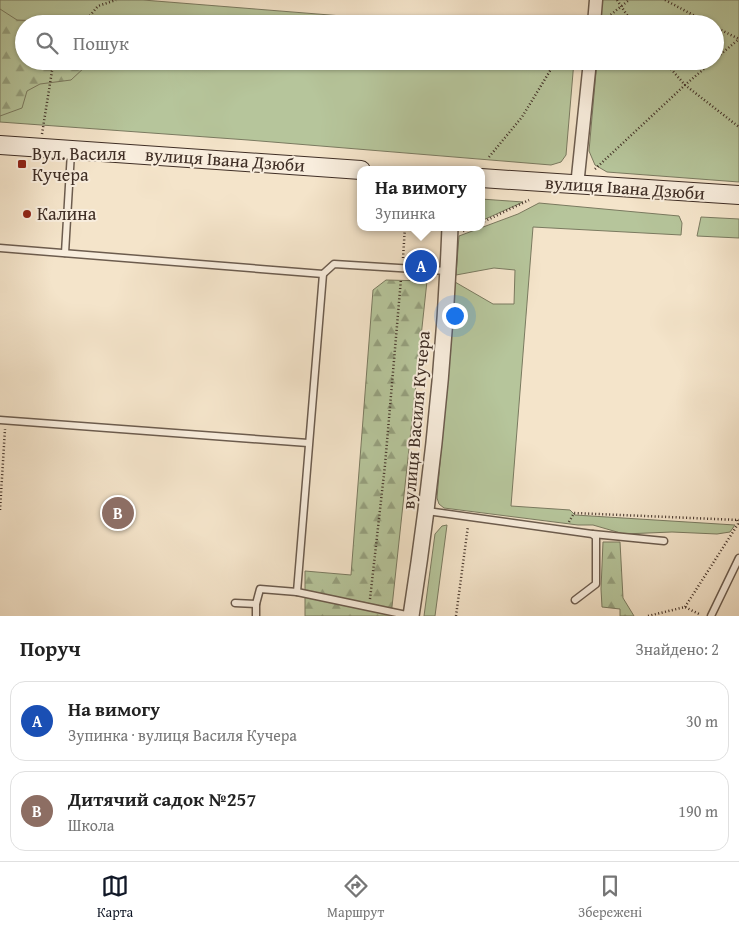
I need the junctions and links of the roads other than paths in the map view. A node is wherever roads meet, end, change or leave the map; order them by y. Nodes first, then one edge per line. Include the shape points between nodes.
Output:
1 (596, 0) edge
2 (597, 15) edge
3 (589, 70) edge
4 (0, 145) edge
5 (72, 150) junction
6 (357, 170) edge
7 (485, 178) edge
8 (577, 186) junction
9 (739, 195) edge
10 (456, 231) edge
11 (0, 248) edge
12 (65, 253) junction
13 (448, 272) junction
14 (322, 274) junction
15 (3, 421) edge
16 (308, 443) junction
17 (427, 512) junction
18 (592, 534) junction
19 (664, 540) dead end
20 (739, 558) edge
21 (297, 592) junction
22 (575, 600) dead end
23 (235, 604) dead end
24 (256, 604) junction
25 (412, 613) edge
26 (256, 616) edge
27 (711, 616) edge

1 - 2 street
3 - 8 street
4 - 5 main road, вулиця Івана Дзюби
5 - 6 main road, вулиця Івана Дзюби
5 - 12 lane
7 - 8 main road, вулиця Івана Дзюби
8 - 9 main road, вулиця Івана Дзюби
10 - 13 street, вулиця Василя Кучера
11 - 12 lane
12 - 14 lane
13 - 14 lane via 334,264
13 - 17 street, вулиця Василя Кучера
14 - 16 lane
15 - 16 lane
16 - 21 lane
17 - 18 lane
17 - 25 street, вулиця Василя Кучера
18 - 19 lane
18 - 22 lane via 596,537 596,584
20 - 27 lane
21 - 24 lane via 260,589
21 - 25 lane
23 - 24 lane
24 - 26 lane

